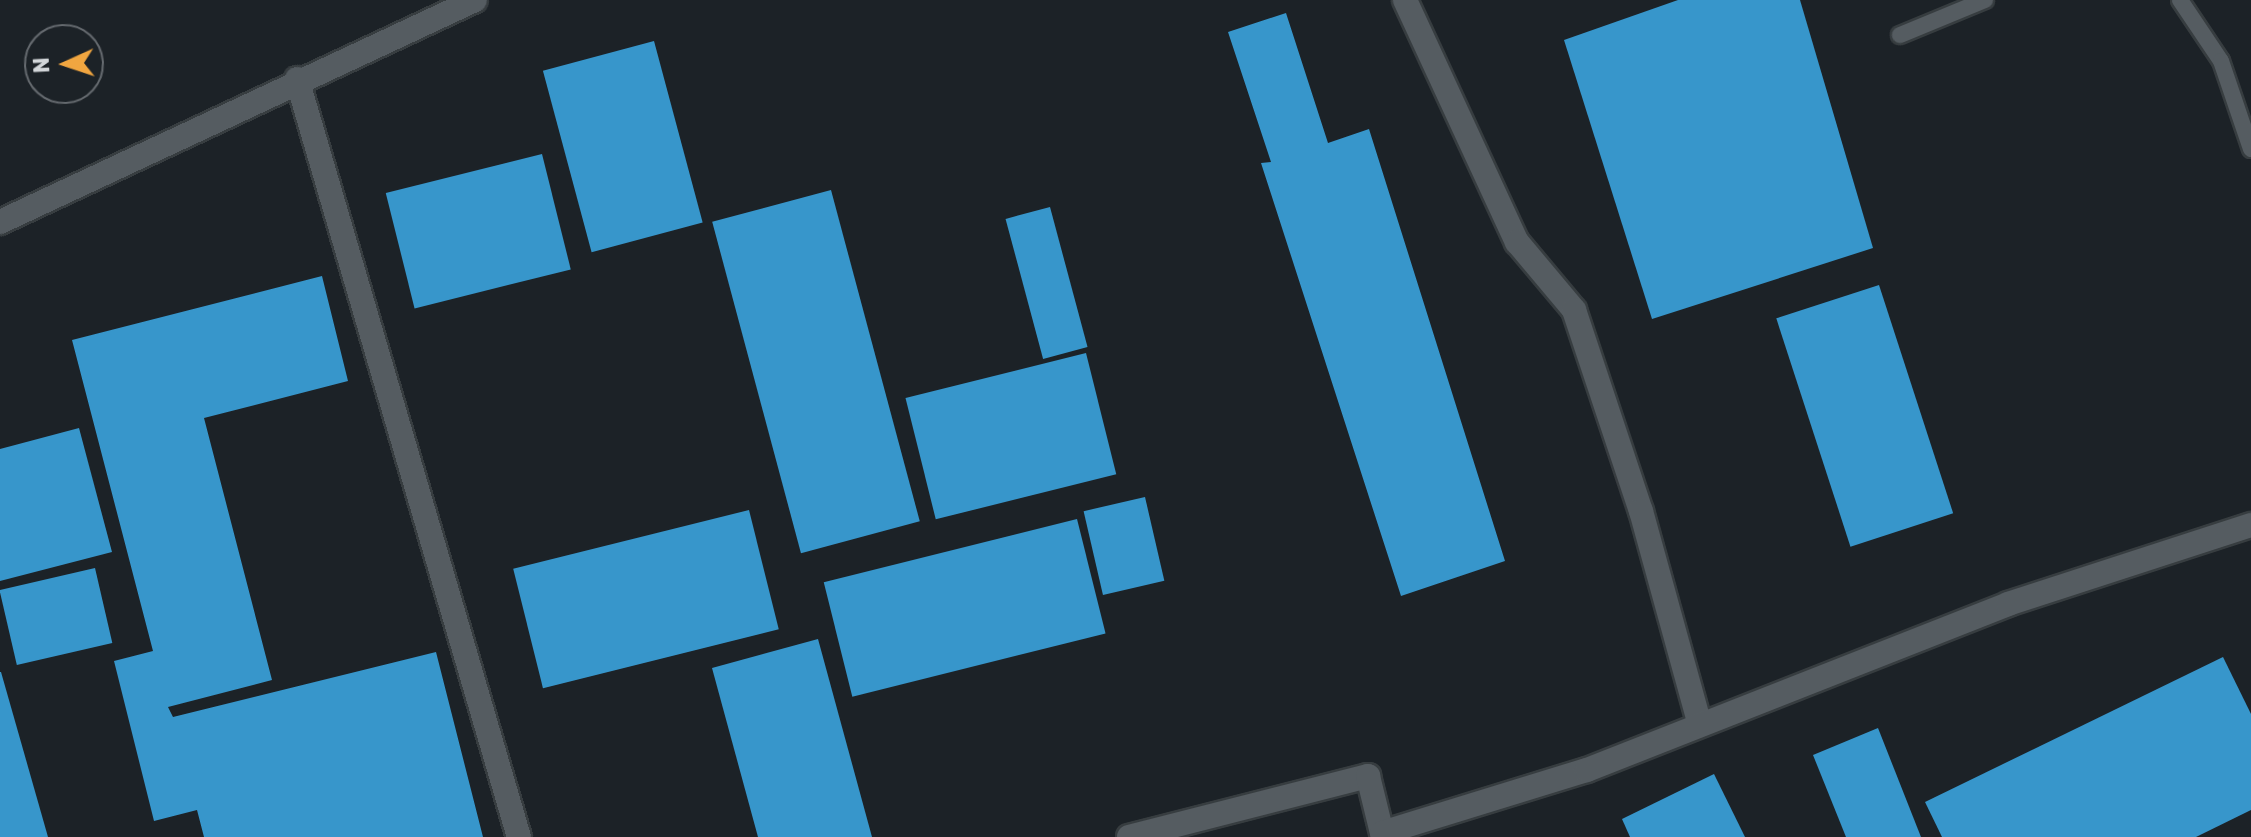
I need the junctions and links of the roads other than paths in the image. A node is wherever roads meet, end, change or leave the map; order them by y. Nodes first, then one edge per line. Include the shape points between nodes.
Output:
1 (475, 0) edge
2 (1405, 0) edge
3 (1985, 0) edge
4 (2180, 0) edge
5 (1900, 35) dead end
6 (297, 79) junction
7 (2251, 149) edge
8 (0, 222) edge
9 (2251, 525) edge
10 (1699, 721) junction
11 (1382, 835) edge
12 (519, 837) edge
13 (1129, 837) edge

1 - 6 street
2 - 10 street via 1517,242 1574,310 1641,511
3 - 5 lane
4 - 7 lane via 2221,61
6 - 8 street
6 - 12 street
9 - 10 street via 2008,604
10 - 11 street via 1587,770
11 - 13 street via 1368,776

